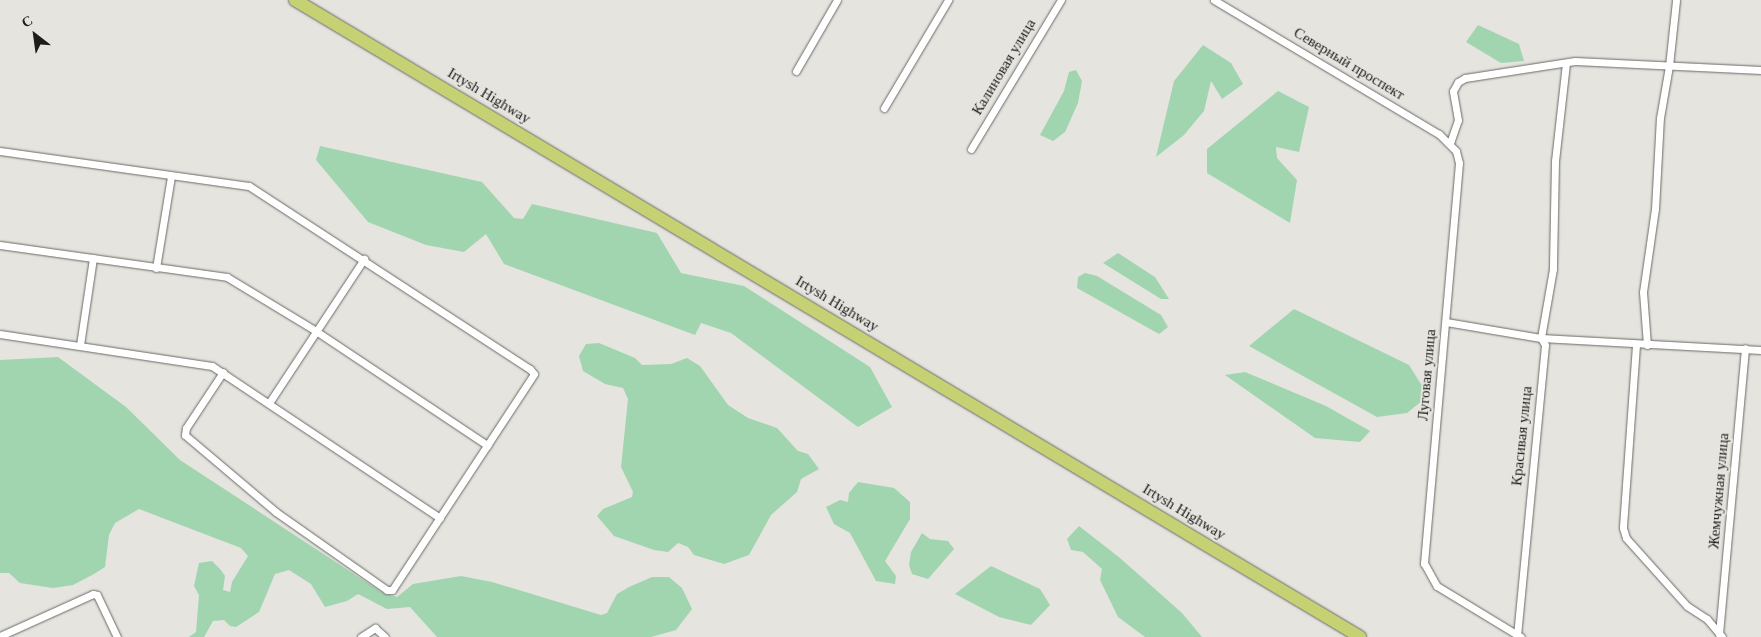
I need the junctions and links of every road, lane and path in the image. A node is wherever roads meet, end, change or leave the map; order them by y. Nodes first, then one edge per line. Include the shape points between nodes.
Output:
1 (295, 0) edge
2 (837, 0) edge
3 (948, 0) edge
4 (1061, 0) edge
5 (1214, 0) edge
6 (1676, 0) edge
7 (1566, 63) junction
8 (1670, 66) junction
9 (1761, 70) edge
10 (796, 71) dead end
11 (884, 108) dead end
12 (1450, 143) junction
13 (971, 149) dead end
14 (0, 151) edge
15 (171, 176) junction
16 (0, 246) edge
17 (93, 258) junction
18 (364, 259) junction
19 (156, 268) junction
20 (1446, 322) junction
21 (316, 331) junction
22 (0, 334) edge
23 (1541, 338) junction
24 (80, 345) junction
25 (1636, 345) junction
26 (1647, 345) junction
27 (1746, 348) junction
28 (1761, 350) edge
29 (222, 372) junction
30 (269, 403) junction
31 (487, 444) junction
32 (440, 518) junction
33 (0, 636) edge
34 (1519, 636) edge
35 (1720, 636) edge
36 (118, 637) edge
37 (361, 637) edge
38 (385, 637) edge
39 (1360, 637) edge

1 - 39 highway, Irtysh Highway
2 - 10 street
3 - 11 street
4 - 13 street, Калиновая улица
5 - 12 street, Северный проспект
6 - 8 street
7 - 8 street
7 - 12 street via 1458,82 1453,91 1457,130
7 - 23 street, Красивая улица via 1555,161 1553,269
8 - 9 street
8 - 26 street via 1660,118 1655,209 1642,292
12 - 20 street, Луговая улица via 1458,163
14 - 15 street
15 - 18 street via 249,186
15 - 19 street
16 - 17 street
17 - 19 street
17 - 24 street
18 - 21 street
18 - 31 street via 534,374
19 - 21 street via 227,277
20 - 23 street
20 - 34 street, Луговая улица via 1424,563 1437,586
21 - 30 street
21 - 31 street
22 - 24 street
23 - 25 street
23 - 34 street, Красивая улица via 1545,345
24 - 29 street via 204,363
25 - 26 street
25 - 35 street via 1623,528 1626,538 1687,606 1706,619
26 - 27 street
27 - 28 street
27 - 35 street, Жемчужная улица
29 - 30 street
29 - 32 street via 186,428 185,435 276,512 387,590 396,587
30 - 32 street
31 - 32 street
33 - 36 street via 93,594 97,595
37 - 38 street via 375,628

